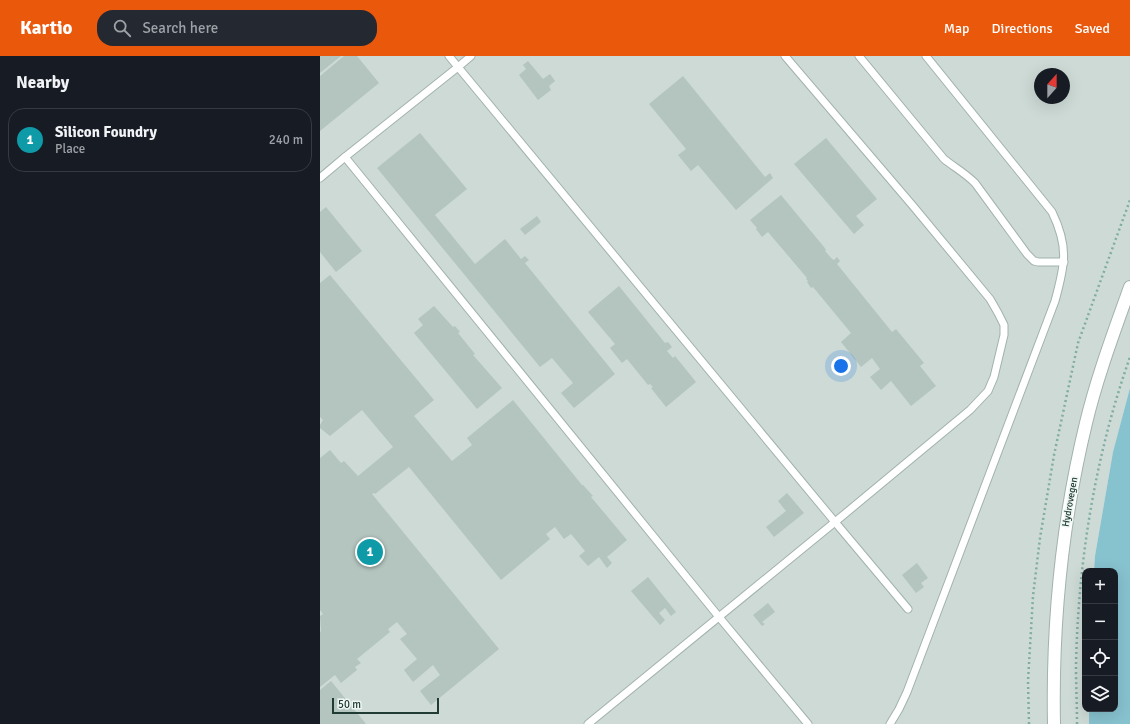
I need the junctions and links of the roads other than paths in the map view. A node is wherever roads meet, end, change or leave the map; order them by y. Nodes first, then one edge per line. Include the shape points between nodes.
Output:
1 (449, 56) edge
2 (471, 56) edge
3 (785, 56) edge
4 (859, 56) edge
5 (926, 56) edge
6 (458, 67) junction
7 (345, 157) junction
8 (320, 178) edge
9 (1064, 262) junction
10 (1130, 287) edge
11 (835, 522) junction
12 (908, 609) dead end
13 (719, 617) junction
14 (588, 724) edge
15 (808, 724) edge
16 (890, 724) edge
17 (1054, 724) edge

1 - 6 lane
2 - 6 lane
3 - 11 lane via 990,299 1004,325 1004,336 994,378 988,390 965,414
4 - 9 lane via 944,159 975,183 1027,254 1038,262
5 - 9 lane via 1052,212 1061,235
6 - 7 lane
6 - 11 lane
7 - 8 lane
7 - 13 lane
9 - 16 lane via 1052,308 900,709
10 - 17 street, Hydrovegen via 1086,422 1065,527 1058,582
11 - 12 lane
11 - 13 lane
13 - 14 lane
13 - 15 lane

